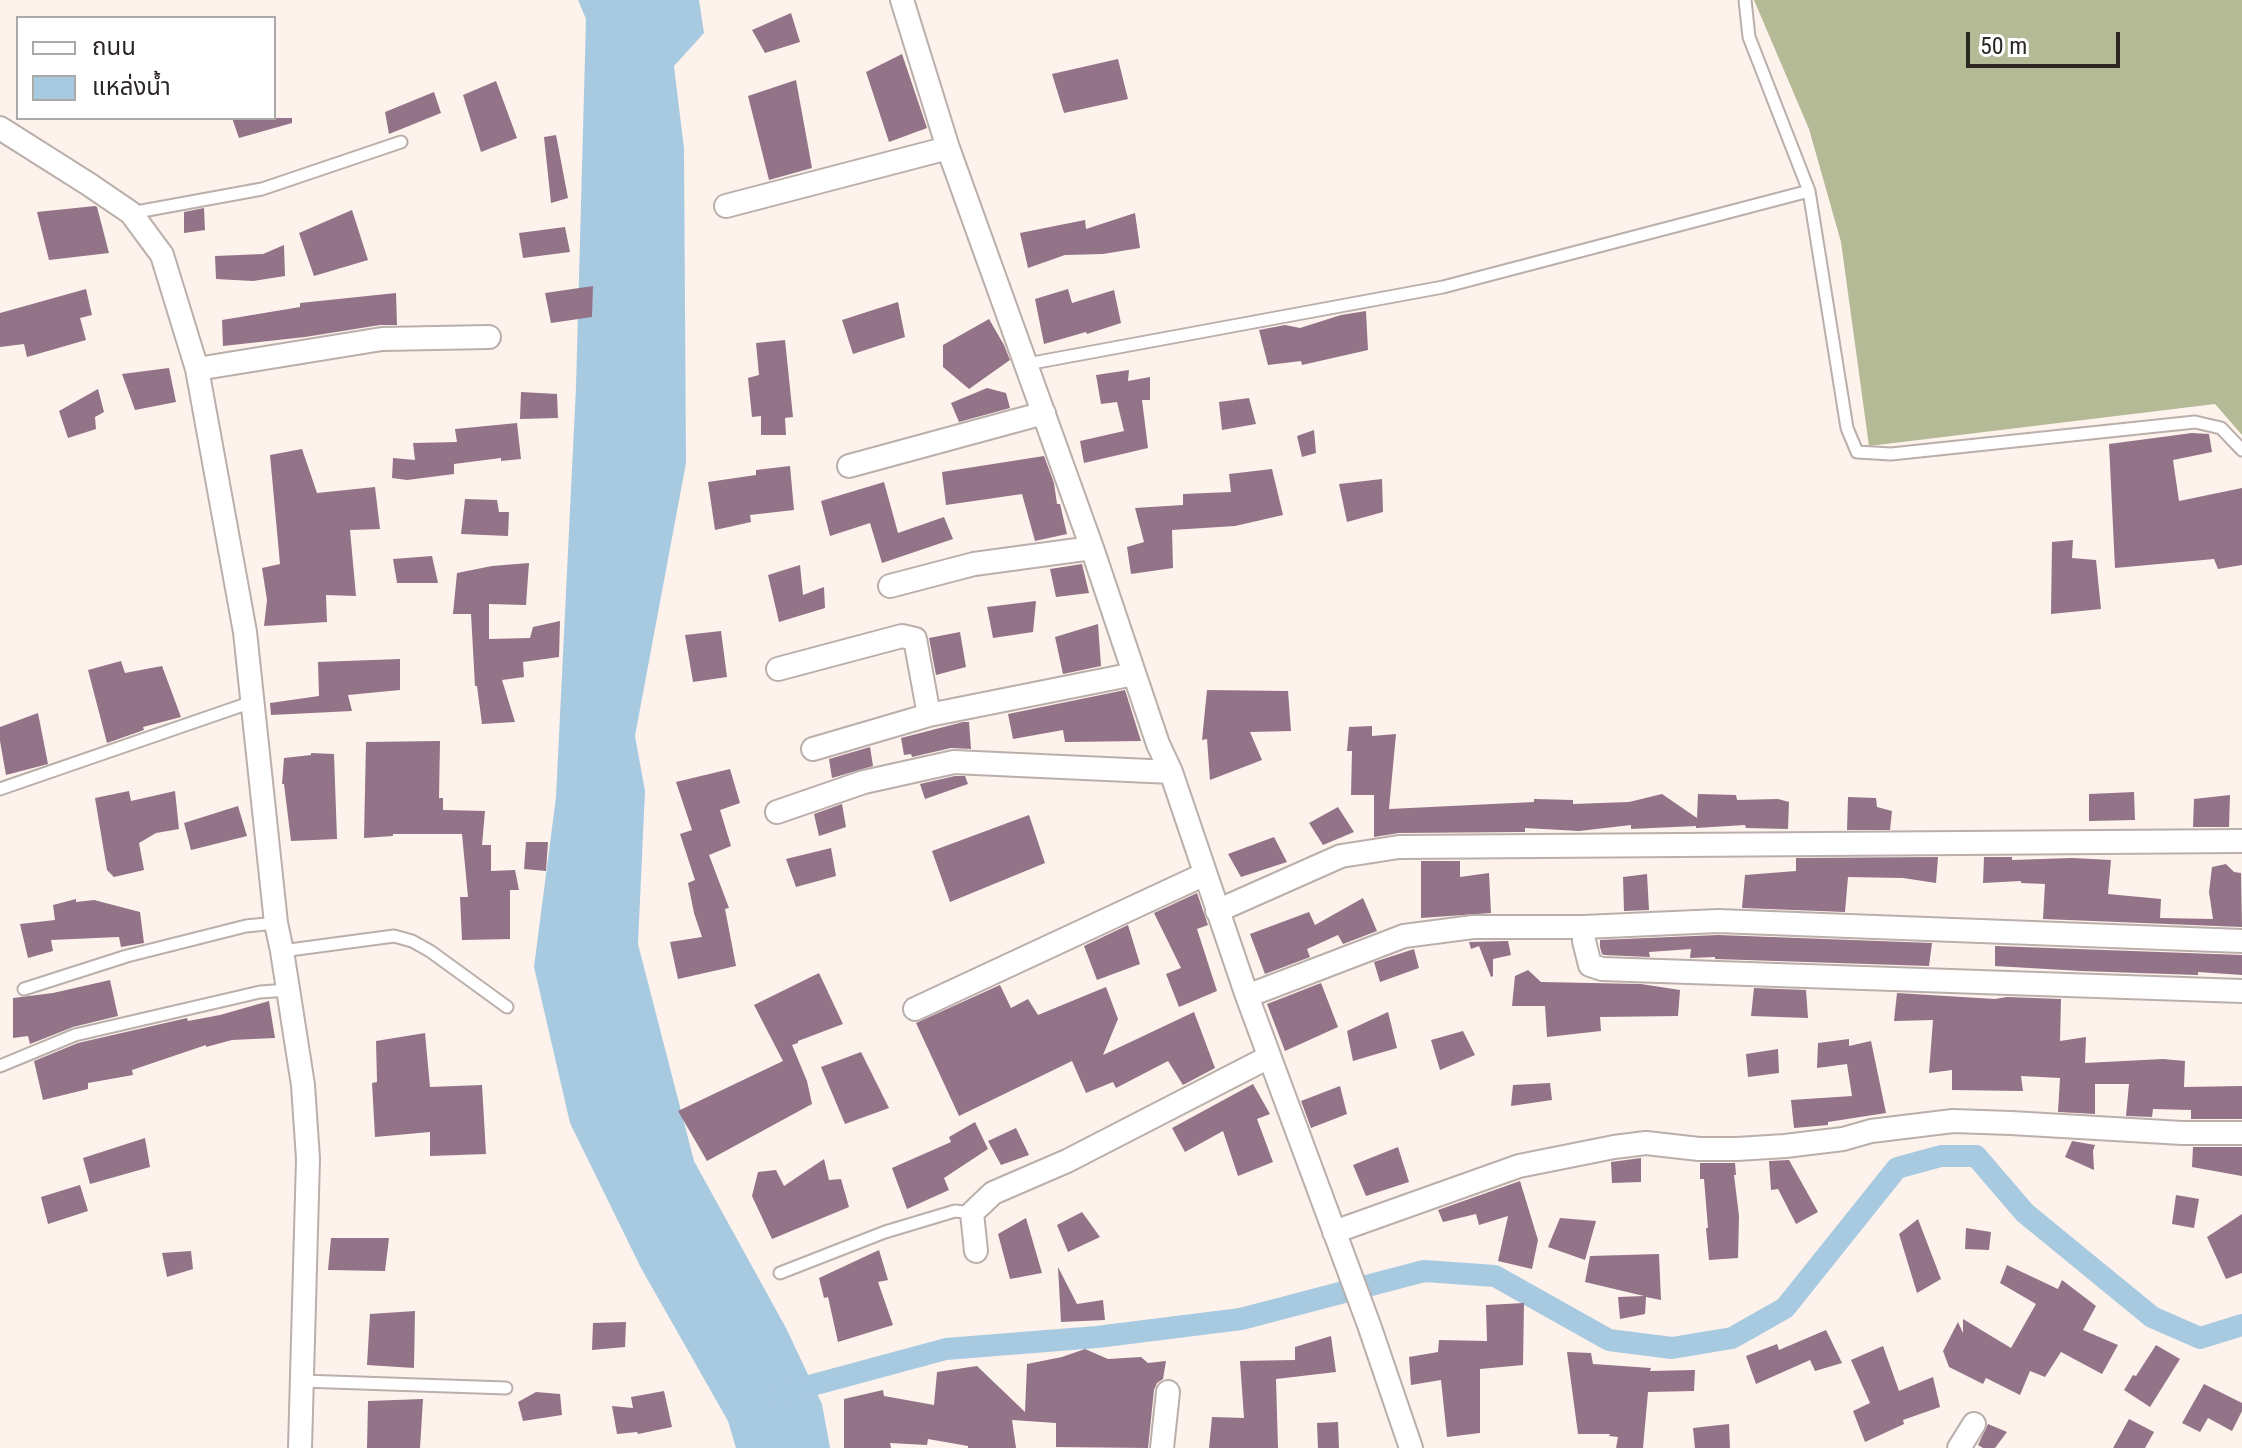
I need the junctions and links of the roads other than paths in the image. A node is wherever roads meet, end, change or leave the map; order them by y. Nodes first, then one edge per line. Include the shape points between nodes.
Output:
1 (902, 0) edge
2 (1745, 0) edge
3 (0, 128) edge
4 (401, 142) dead end
5 (948, 148) junction
6 (1809, 191) junction
7 (726, 206) dead end
8 (131, 213) junction
9 (489, 337) dead end
10 (1027, 364) junction
11 (197, 369) junction
12 (1044, 413) junction
13 (2242, 450) edge
14 (849, 466) dead end
15 (1092, 548) junction
16 (890, 586) dead end
17 (778, 669) dead end
18 (1134, 674) junction
19 (252, 702) junction
20 (929, 715) junction
21 (813, 749) dead end
22 (1171, 772) junction
23 (0, 789) edge
24 (777, 812) dead end
25 (2242, 841) edge
26 (1205, 874) junction
27 (1217, 911) junction
28 (276, 923) junction
29 (1584, 927) junction
30 (2242, 941) edge
31 (282, 951) junction
32 (24, 989) dead end
33 (288, 990) junction
34 (2242, 991) edge
35 (1247, 996) junction
36 (507, 1007) dead end
37 (915, 1009) dead end
38 (1269, 1057) junction
39 (0, 1066) edge
40 (2242, 1133) edge
41 (972, 1213) junction
42 (1335, 1235) junction
43 (976, 1251) dead end
44 (780, 1273) dead end
45 (302, 1381) junction
46 (506, 1388) dead end
47 (1168, 1392) dead end
48 (1974, 1424) dead end
49 (300, 1448) edge
50 (1162, 1448) edge
51 (1411, 1448) edge
52 (1959, 1448) edge

1 - 5 street
2 - 6 lane via 1749,37
3 - 8 street
4 - 8 lane via 262,189
5 - 7 street
5 - 10 street
6 - 10 lane via 1443,287
6 - 13 lane via 1847,428 1857,452 1891,454 2195,422 2221,428
8 - 11 street via 162,255
9 - 11 street via 382,339
10 - 12 street
11 - 19 street via 245,632
12 - 14 street
12 - 15 street
15 - 16 street via 974,564
15 - 18 street
17 - 20 street via 902,636 915,639
18 - 20 street
18 - 22 street
19 - 23 lane
19 - 28 street
20 - 21 street
22 - 24 street via 954,762 864,782
22 - 26 street
25 - 27 street via 1399,847 1341,856
26 - 27 street
26 - 37 street
27 - 35 street
28 - 31 street
28 - 32 lane via 127,956
29 - 30 street via 1718,921
29 - 34 street via 1590,965 1602,969
29 - 35 street via 1473,927 1404,936
31 - 33 street
31 - 36 lane via 403,938 430,951
33 - 39 lane via 75,1035
33 - 45 street via 308,1159
35 - 38 street
38 - 41 street via 1067,1161 993,1193
38 - 42 street
40 - 42 street via 1953,1121 1830,1141 1737,1149 1646,1143 1519,1166
41 - 43 street
41 - 44 lane via 955,1211 885,1232
42 - 51 street
45 - 46 lane
45 - 49 street
47 - 50 street
48 - 52 street

